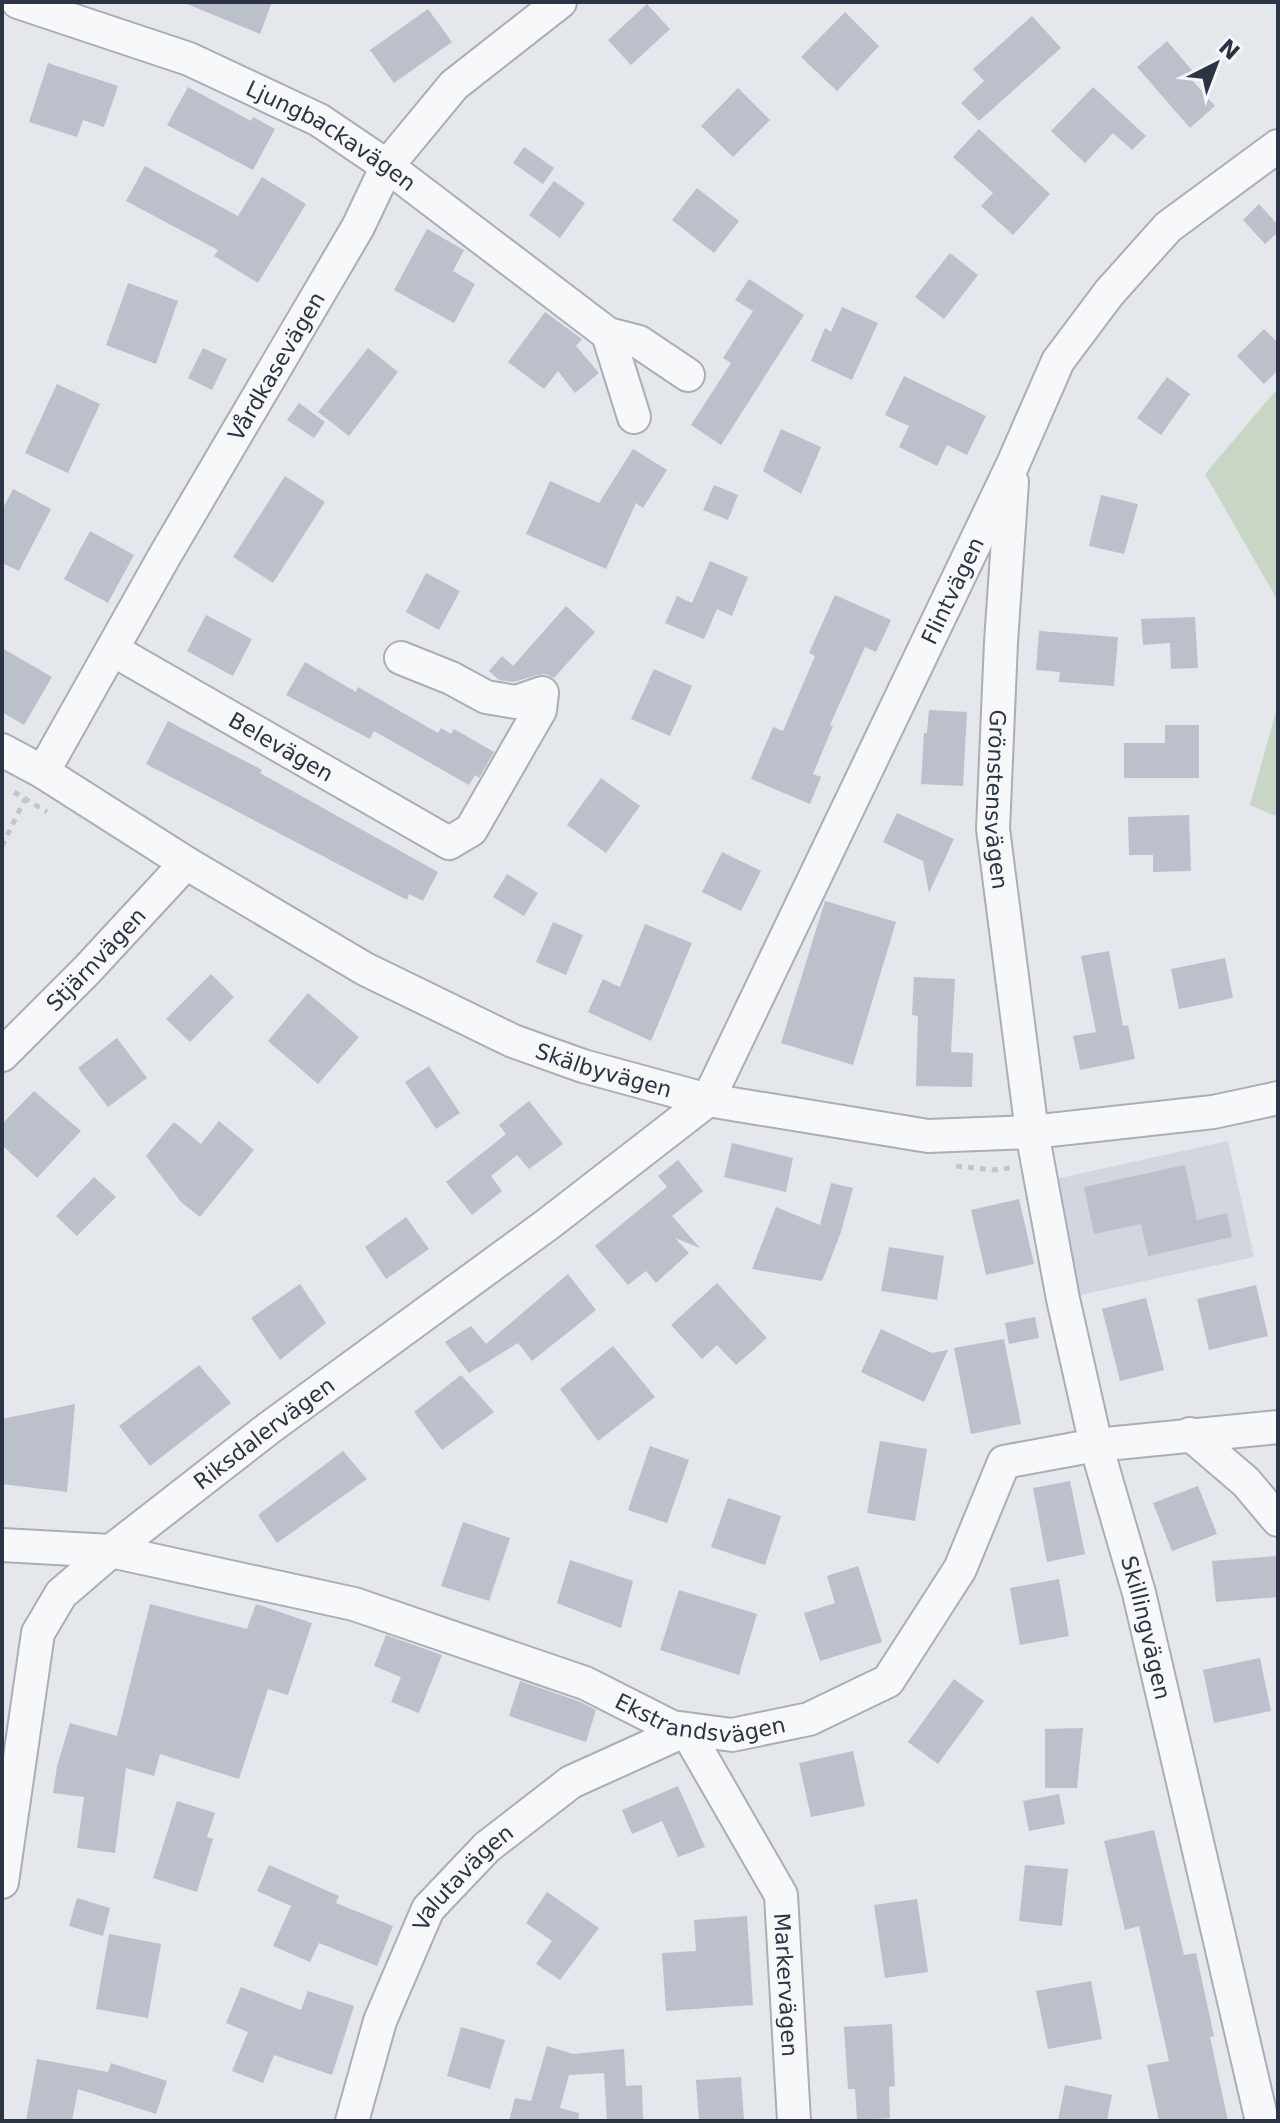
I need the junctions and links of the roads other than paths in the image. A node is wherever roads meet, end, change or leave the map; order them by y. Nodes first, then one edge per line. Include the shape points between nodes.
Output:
1 (18, 2) edge
2 (560, 2) edge
3 (1278, 146) edge
4 (387, 166) junction
5 (601, 346) junction
6 (688, 375) dead end
7 (634, 417) dead end
8 (1013, 464) junction
9 (113, 650) junction
10 (401, 658) dead end
11 (2, 750) edge
12 (43, 772) junction
13 (186, 863) junction
14 (2, 1055) edge
15 (1278, 1098) edge
16 (708, 1100) junction
17 (1032, 1132) junction
18 (1278, 1427) edge
19 (1190, 1434) junction
20 (1096, 1445) junction
21 (1278, 1520) edge
22 (2, 1545) edge
23 (111, 1551) junction
24 (686, 1730) junction
25 (2, 1882) edge
26 (352, 2121) edge
27 (794, 2121) edge
28 (1262, 2121) edge

1 - 4 street, Ljungbackavägen via 189,59 319,120
2 - 4 street, Vårdkasevägen via 454,85
3 - 8 street, Flintvägen via 1168,227 1109,293 1058,361
4 - 5 street, Ljungbackavägen
4 - 9 street, Vårdkasevägen via 358,227
5 - 6 street, Ljungbackavägen via 639,342
5 - 7 street
8 - 16 street, Flintvägen
8 - 17 street, Grönstensvägen via 993,829
9 - 10 street, Belevägen via 449,843 471,830 490,801 540,710 542,693 516,702 486,697
9 - 12 street, Vårdkasevägen
11 - 12 street, Skälbyvägen
12 - 13 street, Skälbyvägen
13 - 14 street, Stjärnvägen via 78,962
13 - 16 street, Skälbyvägen via 365,969 513,1041
15 - 17 street, Skälbyvägen via 1213,1112
16 - 17 street, Skälbyvägen via 928,1136
16 - 23 street, Riksdalervägen
17 - 20 street, Skillingvägen
18 - 19 street, Ekstrandsvägen
19 - 20 street, Ekstrandsvägen
19 - 21 street via 1246,1482
20 - 24 street, Ekstrandsvägen via 1004,1462 960,1569 888,1681 809,1719 732,1735
20 - 28 street, Skillingvägen via 1139,1593
22 - 23 street, Ekstrandsvägen
23 - 24 street, Ekstrandsvägen via 354,1604 585,1683
23 - 25 street, Riksdalervägen via 61,1594 38,1633
24 - 26 street, Valutavägen via 571,1782 487,1847 428,1909 380,2021
24 - 27 street, Markervägen via 781,1895

